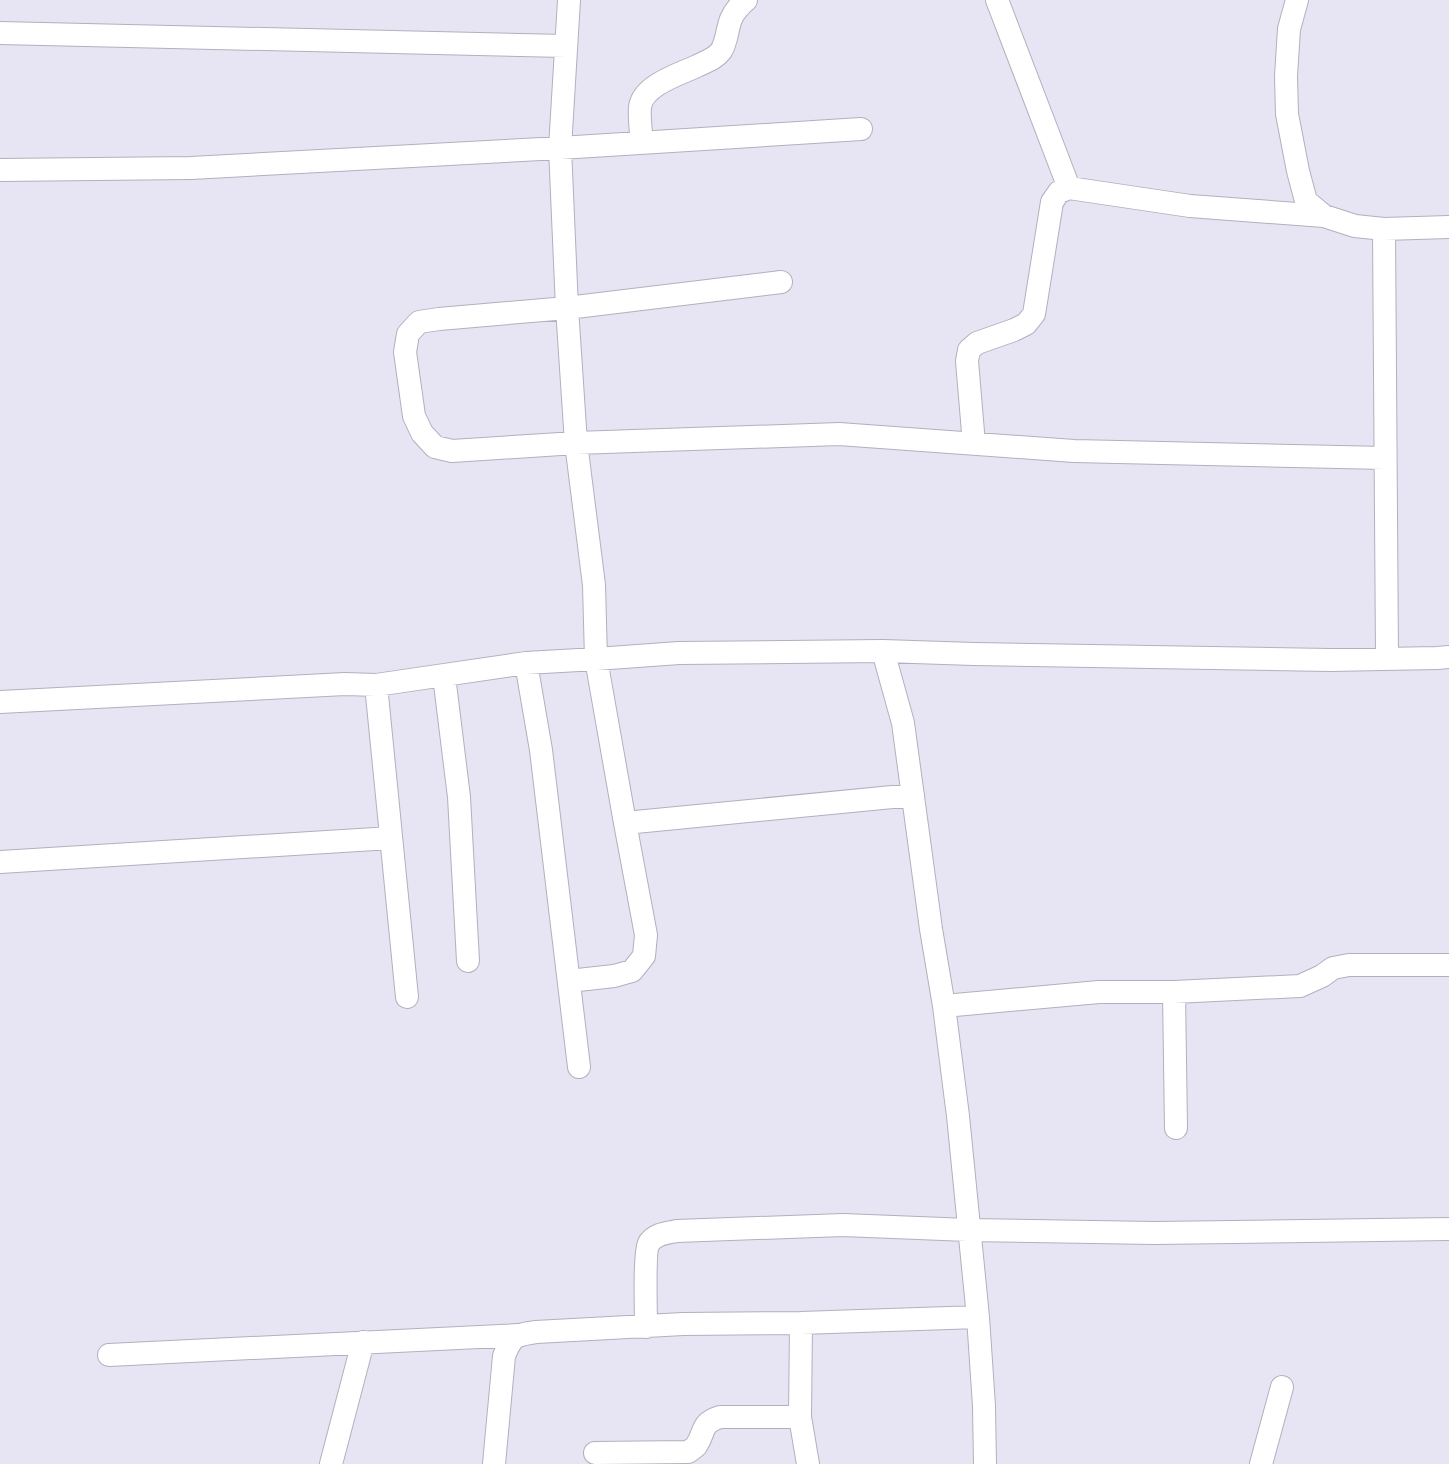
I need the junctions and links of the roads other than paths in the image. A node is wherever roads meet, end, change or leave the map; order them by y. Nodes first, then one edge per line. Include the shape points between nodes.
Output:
1 (569, 0) edge
2 (746, 0) edge
3 (997, 0) edge
4 (1297, 0) edge
5 (0, 33) edge
6 (566, 46) junction
7 (861, 129) dead end
8 (642, 143) junction
9 (560, 148) junction
10 (0, 170) edge
11 (1069, 188) junction
12 (1324, 216) junction
13 (1449, 227) edge
14 (1384, 229) junction
15 (781, 282) dead end
16 (567, 308) junction
17 (576, 443) junction
18 (974, 444) junction
19 (1385, 458) junction
20 (883, 651) junction
21 (1449, 656) edge
22 (1387, 658) junction
23 (596, 660) junction
24 (526, 663) junction
25 (444, 676) junction
26 (376, 685) junction
27 (0, 702) edge
28 (913, 795) junction
29 (624, 823) junction
30 (391, 838) junction
31 (0, 862) edge
32 (468, 961) dead end
33 (1449, 965) edge
34 (569, 981) junction
35 (1174, 992) junction
36 (407, 997) dead end
37 (944, 1006) junction
38 (579, 1067) dead end
39 (1176, 1128) dead end
40 (968, 1230) junction
41 (1449, 1230) edge
42 (978, 1317) junction
43 (801, 1323) junction
44 (646, 1326) junction
45 (518, 1335) junction
46 (363, 1342) junction
47 (109, 1355) dead end
48 (1282, 1387) dead end
49 (800, 1417) junction
50 (595, 1453) dead end
51 (331, 1464) edge
52 (494, 1464) edge
53 (808, 1464) edge
54 (985, 1464) edge
55 (1261, 1464) edge

1 - 6 street
2 - 8 street via 731,19 720,52 710,60 661,83 643,96 640,107
3 - 11 street
4 - 12 street via 1289,29 1287,114 1306,201
5 - 6 street
6 - 9 street
7 - 8 street
8 - 9 street
9 - 10 street via 191,168
9 - 16 street
11 - 12 street via 1190,206
11 - 18 street via 1059,192 1052,202 1034,314 1026,324 976,343 969,350 967,361
12 - 14 street via 1355,226
13 - 14 street
14 - 19 street
15 - 16 street
16 - 17 street
16 - 17 street via 419,322 408,334 405,352 414,416 422,433 435,447 452,451
17 - 18 street via 839,434
17 - 23 street via 594,586
18 - 19 street via 1074,451
19 - 22 street
20 - 22 street via 1330,660
20 - 23 street via 679,653
20 - 28 street via 903,722
21 - 22 street
23 - 24 street
23 - 29 street
24 - 25 street
24 - 34 street via 541,750
25 - 26 street
25 - 32 street via 459,797
26 - 27 street via 344,684
26 - 30 street
28 - 29 street
28 - 37 street
29 - 34 street via 646,935 644,956 632,970 614,976
30 - 31 street
30 - 36 street
33 - 35 street via 1349,965 1333,968 1300,986
34 - 38 street
35 - 37 street via 1099,992
35 - 39 street
37 - 40 street via 958,1116
40 - 41 street
40 - 42 street
40 - 44 street via 843,1225 677,1230 659,1234 649,1243 647,1257
42 - 43 street
42 - 54 street
43 - 44 street
43 - 49 street
44 - 45 street
45 - 46 street
45 - 52 street via 508,1345 504,1356
46 - 47 street
46 - 51 street
48 - 55 street
49 - 50 street via 720,1417 711,1420 704,1427 696,1446 688,1452
49 - 53 street

